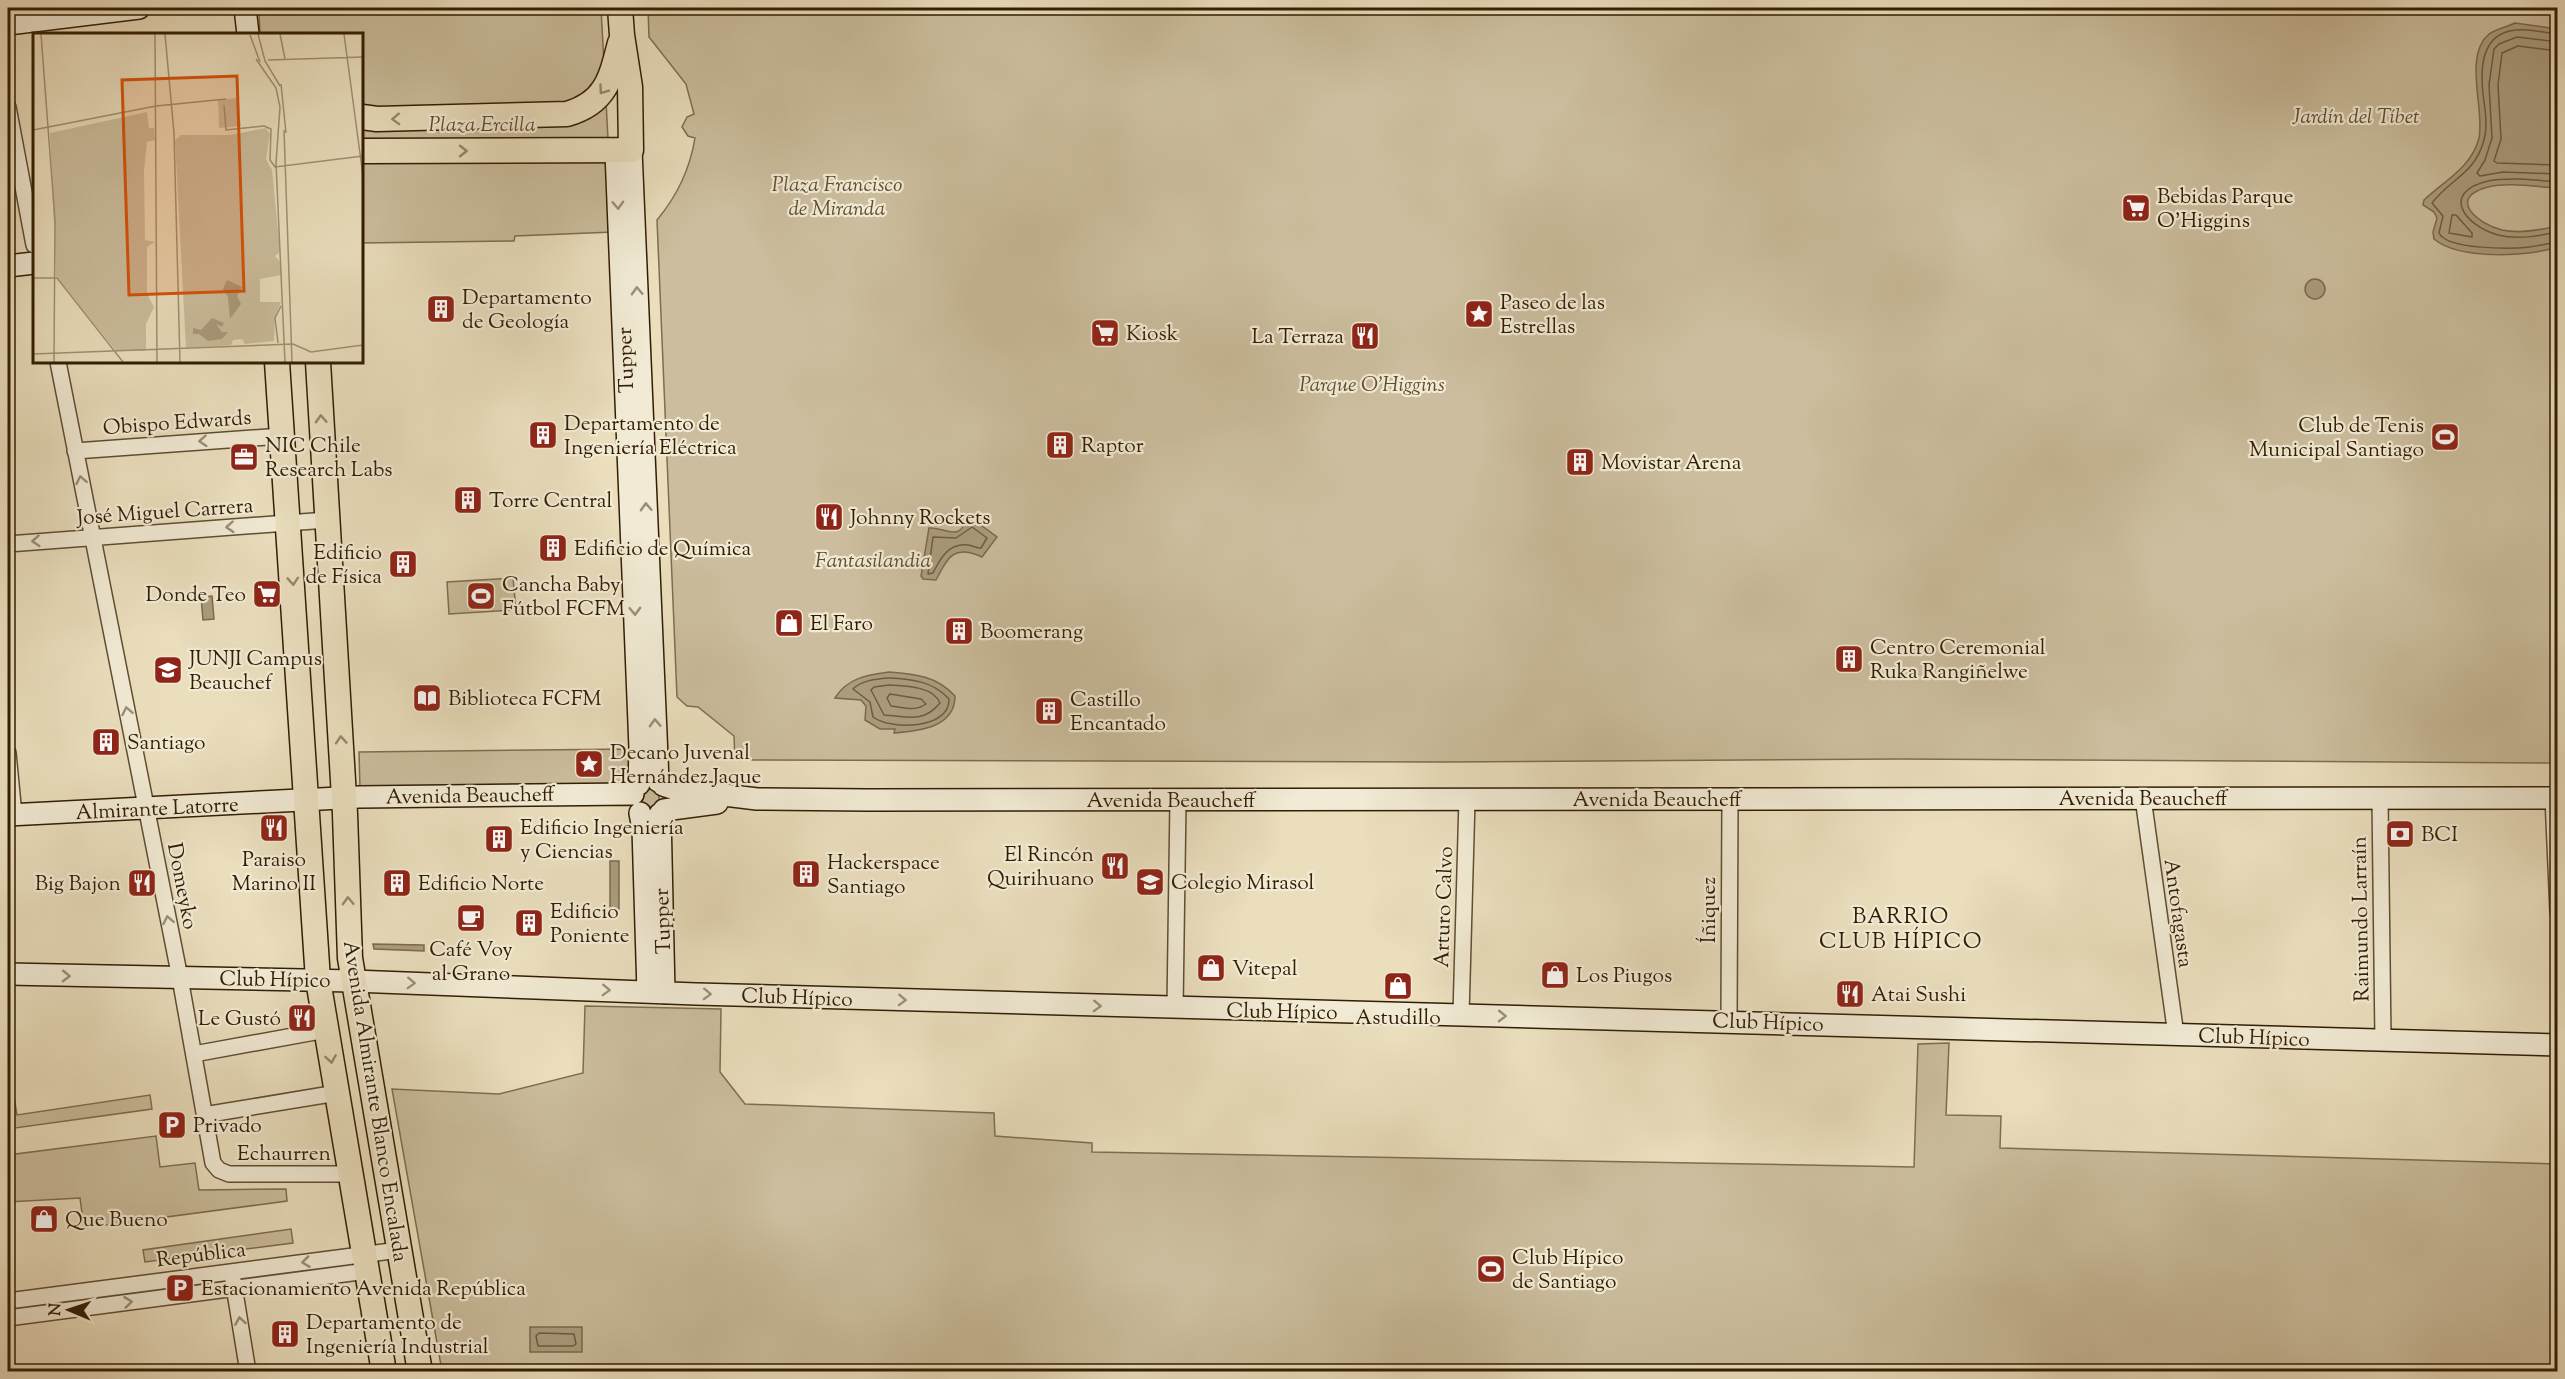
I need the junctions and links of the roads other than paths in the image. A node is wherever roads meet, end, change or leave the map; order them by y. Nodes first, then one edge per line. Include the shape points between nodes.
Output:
1 (139, 8) edge
2 (245, 8) edge
3 (620, 8) edge
4 (8, 24) edge
5 (248, 33) edge
6 (622, 35) junction
7 (8, 107) edge
8 (363, 117) edge
9 (363, 151) edge
10 (624, 151) junction
11 (33, 240) edge
12 (33, 263) edge
13 (8, 266) edge
14 (58, 363) edge
15 (277, 363) edge
16 (318, 363) edge
17 (282, 436) junction
18 (75, 451) junction
19 (327, 520) junction
20 (289, 523) junction
21 (93, 537) junction
22 (8, 544) edge
23 (8, 753) edge
24 (651, 797) junction
25 (344, 798) junction
26 (2143, 798) junction
27 (2380, 798) junction
28 (2555, 798) edge
29 (1467, 799) junction
30 (1730, 799) junction
31 (1178, 800) junction
32 (307, 801) junction
33 (146, 809) junction
34 (11, 815) edge
35 (2558, 912) edge
36 (8, 974) edge
37 (180, 978) junction
38 (318, 980) junction
39 (353, 981) junction
40 (656, 992) junction
41 (1175, 1008) junction
42 (1461, 1015) junction
43 (1729, 1021) junction
44 (326, 1030) junction
45 (2176, 1035) junction
46 (2383, 1040) junction
47 (2558, 1045) edge
48 (194, 1054) junction
49 (337, 1093) junction
50 (204, 1115) junction
51 (219, 1170) joint
52 (351, 1174) junction
53 (399, 1250) junction
54 (365, 1263) junction
55 (232, 1272) junction
56 (235, 1288) junction
57 (8, 1301) edge
58 (8, 1318) edge
59 (249, 1371) edge
60 (384, 1371) edge
61 (420, 1371) edge

1 - 4 main road
2 - 5 main road
3 - 6 main road
6 -> 8 main road via 606,87 593,102 576,112 544,116
6 - 10 main road via 630,87
7 - 11 street
9 -> 10 main road
10 - 24 main road, Tupper via 641,768
12 - 13 main road
14 - 18 street, Domeyko
15 - 17 main road, Avenida Almirante Blanco Encalada
19 -> 16 main road, Avenida Almirante Blanco Encalada
17 -> 18 street, Obispo Edwards
17 - 20 main road, Avenida Almirante Blanco Encalada
21 -> 18 street, Domeyko
19 - 20 street, José Miguel Carrera
25 -> 19 main road, Avenida Almirante Blanco Encalada
20 -> 21 street, José Miguel Carrera
20 -> 32 main road, Avenida Almirante Blanco Encalada
21 -> 22 street, José Miguel Carrera
33 -> 21 street, Domeyko
23 - 34 street
24 - 25 main road, Avenida Beaucheff via 492,794
24 - 31 main road, Avenida Beaucheff
24 - 40 main road, Tupper via 643,829
25 - 32 main road, Avenida Beaucheff
39 -> 25 main road, Avenida Almirante Blanco Encalada
26 - 27 main road, Avenida Beaucheff
26 - 30 main road, Avenida Beaucheff
26 - 45 street, Antofagasta
27 - 28 main road, Avenida Beaucheff
27 - 46 street, Raimundo Larraín
28 - 35 street
29 - 30 main road, Avenida Beaucheff
29 - 31 main road, Avenida Beaucheff
29 - 42 street, Arturo Calvo
30 - 43 street, Íñiquez
31 - 41 street
32 - 33 main road, Almirante Latorre
32 - 38 main road, Avenida Almirante Blanco Encalada
33 - 34 main road, Almirante Latorre
37 -> 33 street, Domeyko
36 -> 37 main road, Club Hípico
37 - 38 main road, Club Hípico
37 - 48 street, Domeyko
38 - 39 main road, Club Hípico
38 - 44 main road, Avenida Almirante Blanco Encalada
39 -> 40 main road, Club Hípico
39 - 53 main road, Avenida Almirante Blanco Encalada
40 -> 41 main road, Club Hípico
41 - 42 main road, Club Hípico
42 -> 43 main road, Club Hípico
43 - 45 main road, Club Hípico
44 - 48 street
44 -> 49 main road, Avenida Almirante Blanco Encalada
45 - 46 main road, Club Hípico
46 - 47 main road, Club Hípico
48 - 50 street, Domeyko
49 - 50 street
49 - 52 main road, Avenida Almirante Blanco Encalada
50 - 51 street, Domeyko via 213,1163
51 - 52 street, Echaurren via 229,1174
52 - 54 main road, Avenida Almirante Blanco Encalada
53 - 54 street, República
53 - 61 main road, Avenida Almirante Blanco Encalada
54 -> 55 street, República
54 - 56 street, República
54 - 60 main road, Avenida Almirante Blanco Encalada
55 - 56 street
55 - 57 street, República
58 -> 56 street, República
59 -> 56 street

